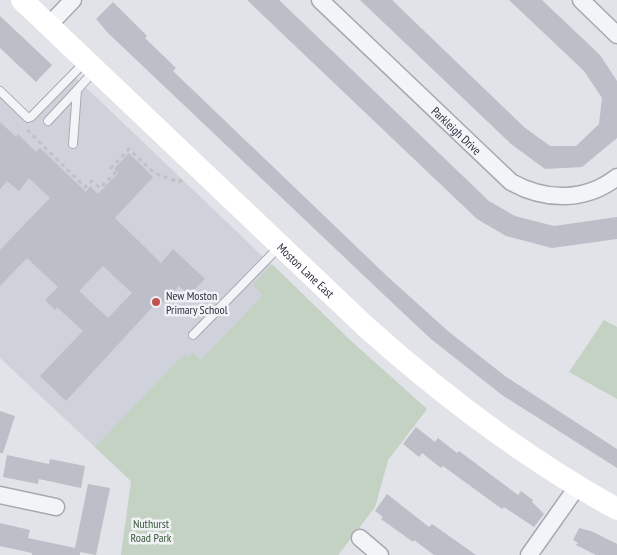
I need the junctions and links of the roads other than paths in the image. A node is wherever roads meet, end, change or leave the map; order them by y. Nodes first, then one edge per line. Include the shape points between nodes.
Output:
1 (22, 0) edge
2 (73, 0) edge
3 (320, 0) edge
4 (581, 0) edge
5 (49, 25) junction
6 (617, 35) edge
7 (91, 66) junction
8 (0, 90) edge
9 (77, 90) junction
10 (48, 121) dead end
11 (73, 144) dead end
12 (617, 177) edge
13 (280, 246) junction
14 (193, 334) dead end
15 (578, 487) junction
16 (0, 495) edge
17 (56, 507) dead end
18 (617, 508) edge
19 (360, 538) dead end
20 (380, 555) edge
21 (529, 555) edge

1 - 5 street, Moston Lane East
2 - 5 street
3 - 12 street, Parkleigh Drive via 511,182 534,193 563,197 592,191
4 - 6 street
5 - 7 street, Moston Lane East
7 - 8 lane via 31,118
7 - 9 lane
7 - 13 street, Moston Lane East
9 - 10 lane
9 - 11 lane
13 - 14 lane
13 - 15 street, Moston Lane East via 422,377 524,454
15 - 18 street, Moston Lane East
15 - 21 street
16 - 17 street
19 - 20 street

